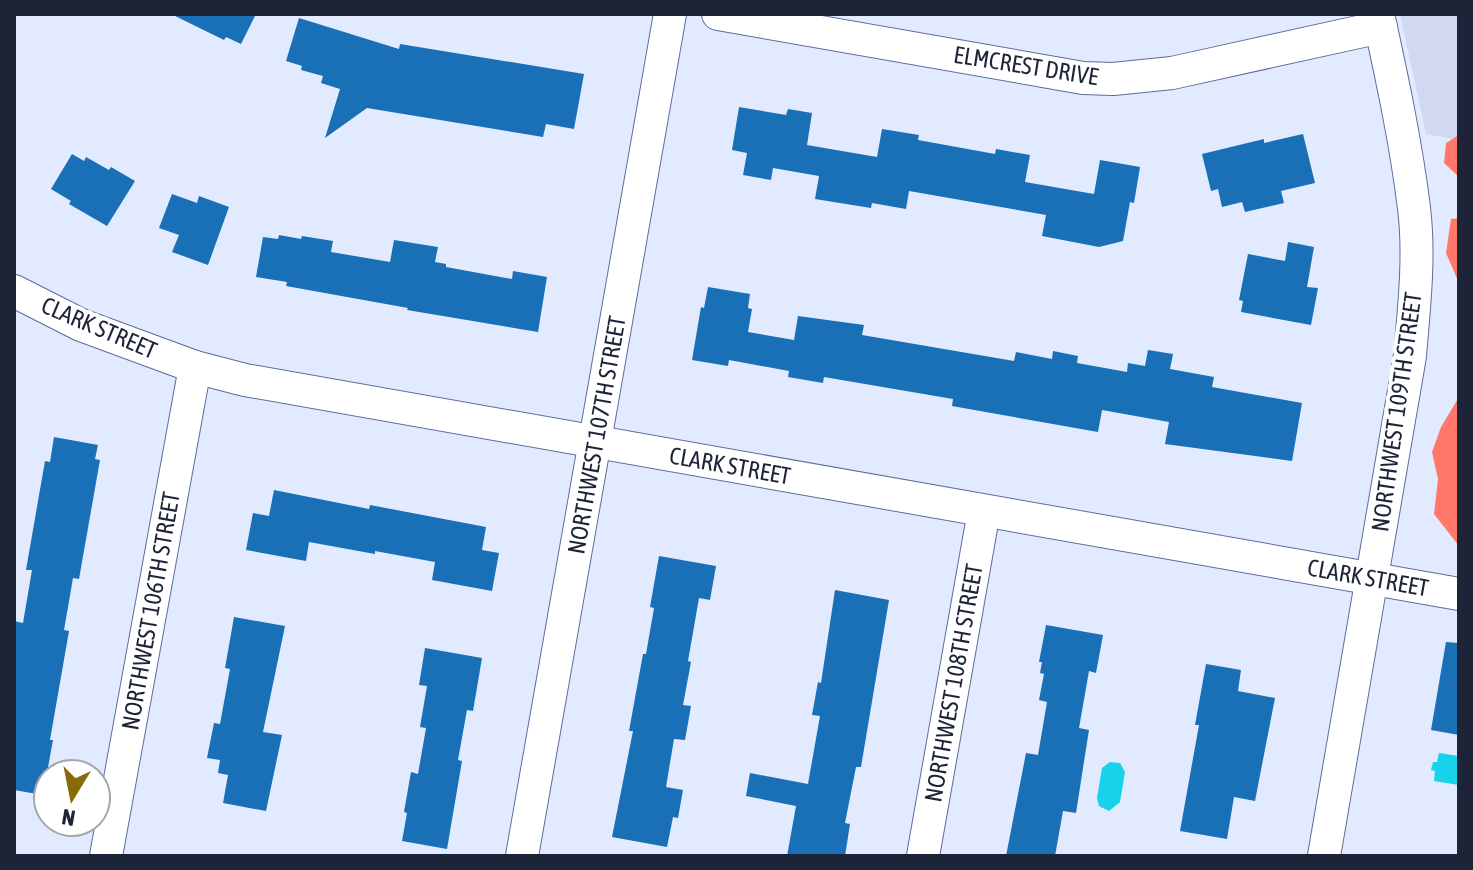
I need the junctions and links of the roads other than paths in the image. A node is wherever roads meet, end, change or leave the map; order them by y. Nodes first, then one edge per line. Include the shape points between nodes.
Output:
1 (670, 14) edge
2 (718, 14) edge
3 (1379, 21) edge
4 (14, 291) edge
5 (195, 367) junction
6 (596, 443) junction
7 (984, 511) junction
8 (1372, 579) junction
9 (1459, 594) edge
10 (106, 856) edge
11 (522, 856) edge
12 (923, 856) edge
13 (1324, 856) edge

1 - 6 street, NORTHWEST 107TH STREET
2 - 3 street, ELMCREST DRIVE via 1113,79 1172,73
3 - 8 street, NORTHWEST 109TH STREET via 1415,211 1416,283 1410,356
4 - 5 street, CLARK STREET via 81,325
5 - 6 street, CLARK STREET
5 - 10 street, NORTHWEST 106TH STREET
6 - 7 street, CLARK STREET
6 - 11 street, NORTHWEST 107TH STREET
7 - 8 street, CLARK STREET
7 - 12 street, NORTHWEST 108TH STREET
8 - 9 street, CLARK STREET
8 - 13 street, NORTHWEST 109TH STREET

